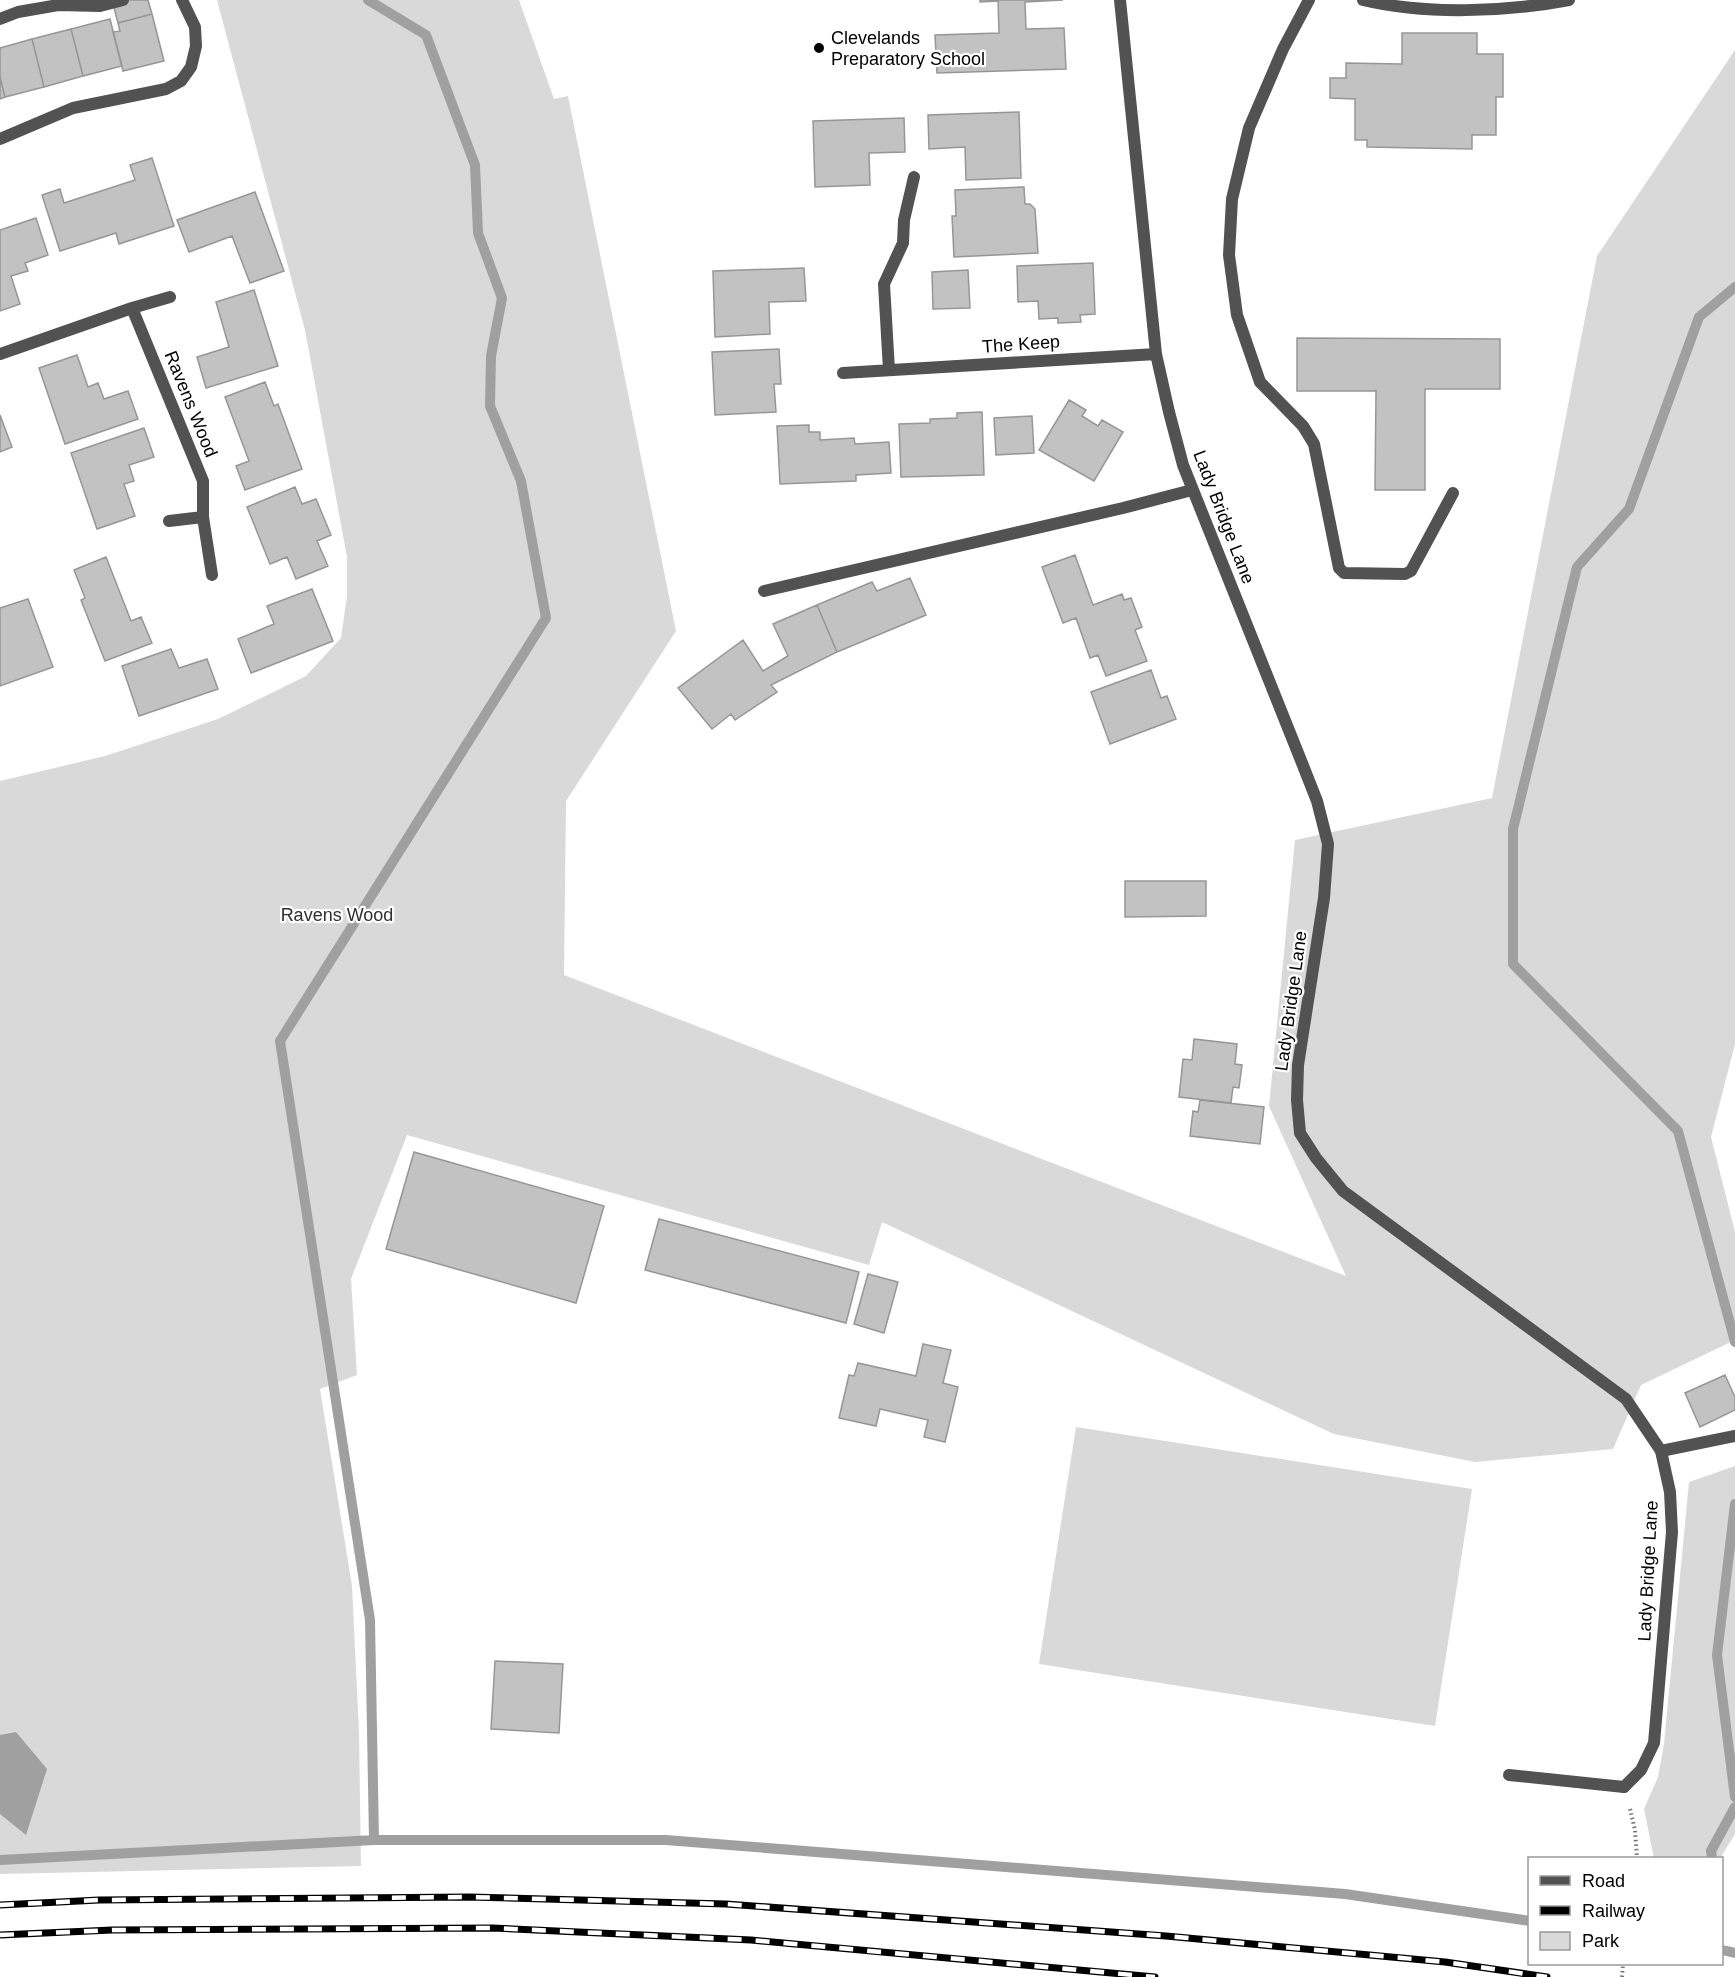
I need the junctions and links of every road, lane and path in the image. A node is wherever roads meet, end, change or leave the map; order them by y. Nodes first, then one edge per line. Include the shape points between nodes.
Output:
1 (123, 0) edge
2 (182, 0) edge
3 (1120, 0) edge
4 (1309, 0) edge
5 (1363, 0) edge
6 (1569, 0) edge
7 (0, 20) edge
8 (0, 139) edge
9 (914, 177) dead end
10 (170, 297) dead end
11 (132, 308) junction
12 (0, 354) edge
13 (1156, 354) junction
14 (889, 370) junction
15 (843, 373) dead end
16 (1192, 490) junction
17 (1453, 493) dead end
18 (203, 517) junction
19 (169, 521) dead end
20 (212, 575) dead end
21 (764, 591) dead end
22 (1735, 1436) edge
23 (1660, 1451) junction
24 (1509, 1775) dead end
25 (1624, 1787) junction
26 (1637, 1857) edge

1 - 7 street via 100,6 58,5 18,12
2 - 8 street via 195,27 196,46 191,67 181,81 166,89 73,108
3 - 13 street, Lady Bridge Lane
4 - 17 street via 1249,128 1232,199 1228,255 1237,315 1260,382 1303,426 1314,444 1339,568 1344,573 1411,571
5 - 6 street via 1421,9 1480,9 1533,7
9 - 14 street via 903,243 884,284
10 - 11 street
11 - 12 street
11 - 18 street, Ravens Wood via 203,481
13 - 14 street, The Keep
13 - 16 street, Lady Bridge Lane
14 - 15 street, The Keep
16 - 21 street
16 - 23 street, Lady Bridge Lane via 1317,801 1328,844 1324,898 1298,1065 1300,1133 1343,1191 1626,1399
18 - 19 street
18 - 20 street, Ravens Wood
22 - 23 street
23 - 25 street, Lady Bridge Lane via 1670,1492 1672,1532 1654,1743 1641,1770
24 - 25 street
25 - 26 path via 1635,1830

